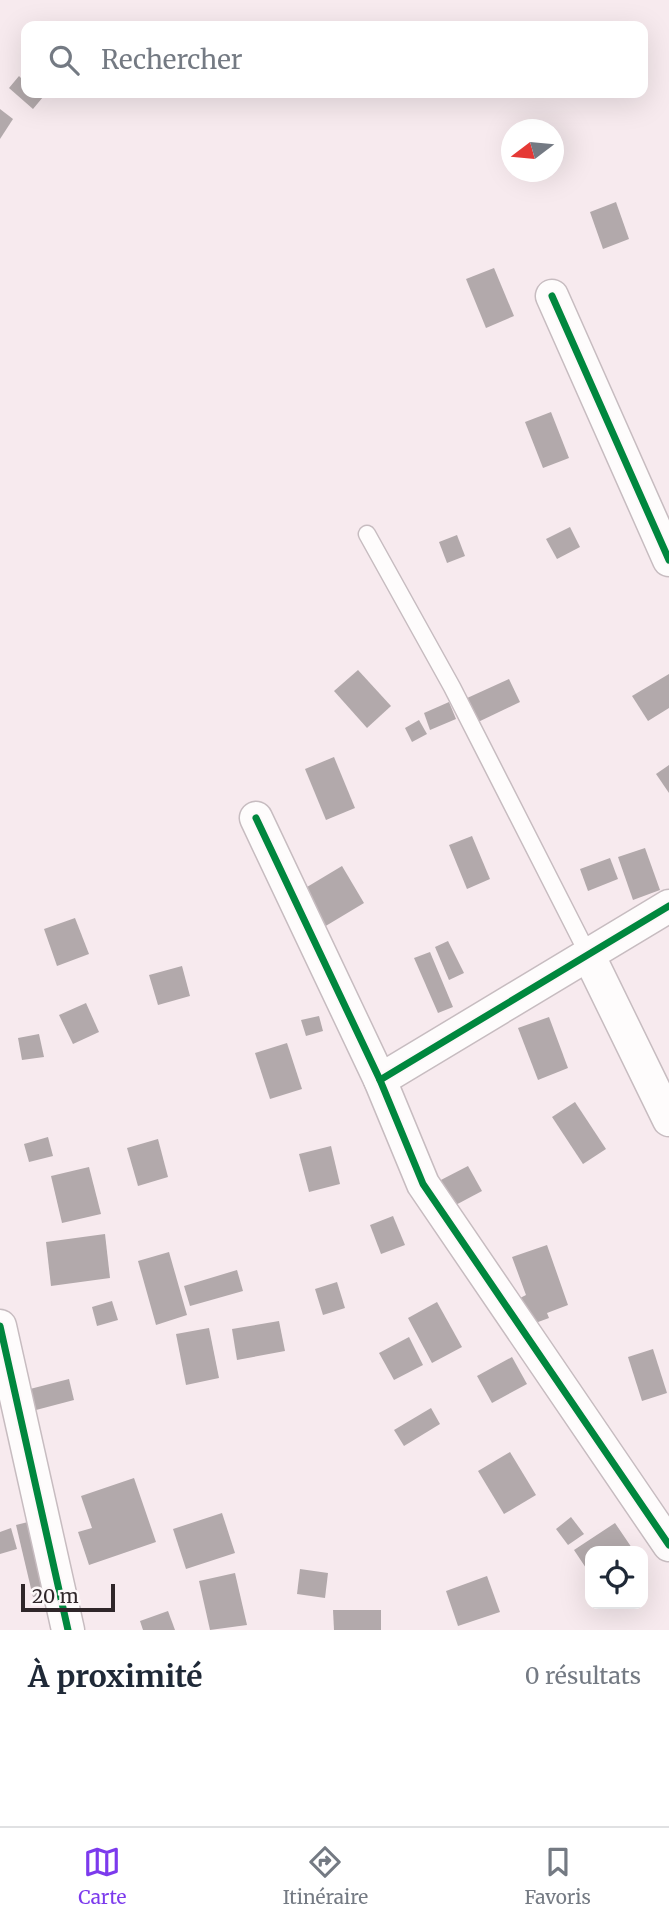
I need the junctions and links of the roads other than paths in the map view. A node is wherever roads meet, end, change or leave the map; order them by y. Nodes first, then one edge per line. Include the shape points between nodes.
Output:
1 (552, 296) dead end
2 (367, 534) dead end
3 (669, 560) edge
4 (256, 818) dead end
5 (669, 906) edge
6 (588, 954) junction
7 (380, 1080) junction
8 (669, 1120) edge
9 (0, 1326) edge
10 (669, 1545) edge
11 (68, 1630) edge

1 - 3 street
2 - 6 lane via 452,687
4 - 7 street
5 - 6 street
6 - 7 street
6 - 8 street
7 - 10 street via 423,1184
9 - 11 street

